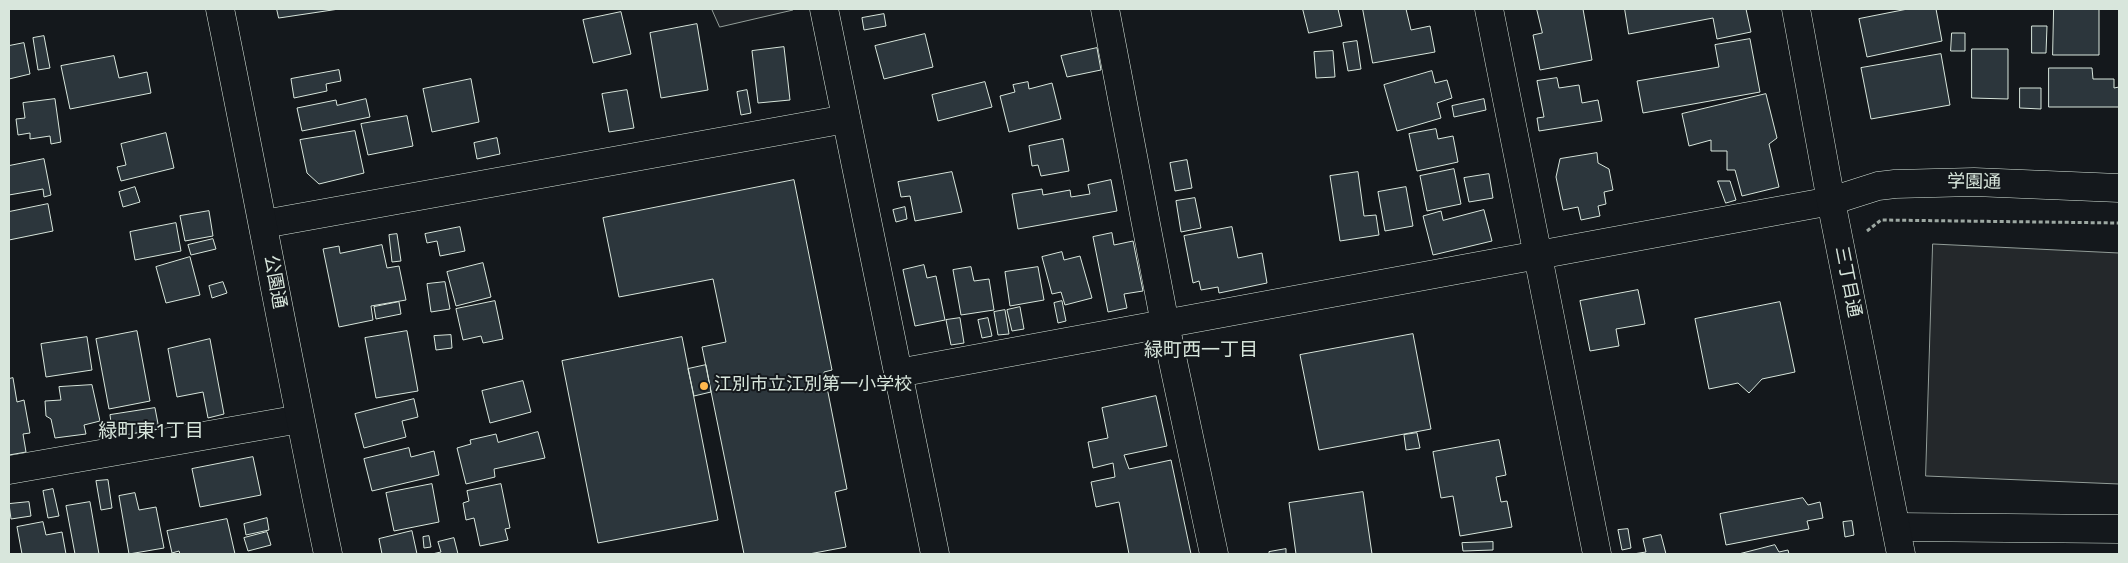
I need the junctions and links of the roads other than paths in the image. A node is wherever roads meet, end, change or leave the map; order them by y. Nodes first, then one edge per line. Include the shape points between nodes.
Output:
1 (220, 9) edge
2 (824, 9) edge
3 (1105, 9) edge
4 (1489, 9) edge
5 (1796, 9) edge
6 (846, 120) junction
7 (2119, 188) edge
8 (1831, 201) junction
9 (264, 224) junction
10 (1538, 256) junction
11 (1166, 324) junction
12 (898, 373) junction
13 (300, 419) junction
14 (9, 470) edge
15 (1896, 527) junction
16 (2119, 529) edge
17 (328, 554) edge
18 (935, 554) edge
19 (1214, 554) edge
20 (1597, 554) edge
21 (1901, 554) edge

1 - 9 street, 公園通
2 - 6 street
3 - 11 street
4 - 10 street
5 - 8 street, 三丁目通
6 - 9 street
6 - 12 street
7 - 8 street, 学園通 via 1974,182 1895,184
8 - 10 street, 学園通
8 - 15 street, 三丁目通
9 - 13 street, 公園通
10 - 11 street, 学園通
10 - 20 street
11 - 12 street, 学園通
11 - 19 street
12 - 18 street
13 - 14 street
13 - 17 street, 公園通
15 - 16 street
15 - 21 street, 三丁目通

